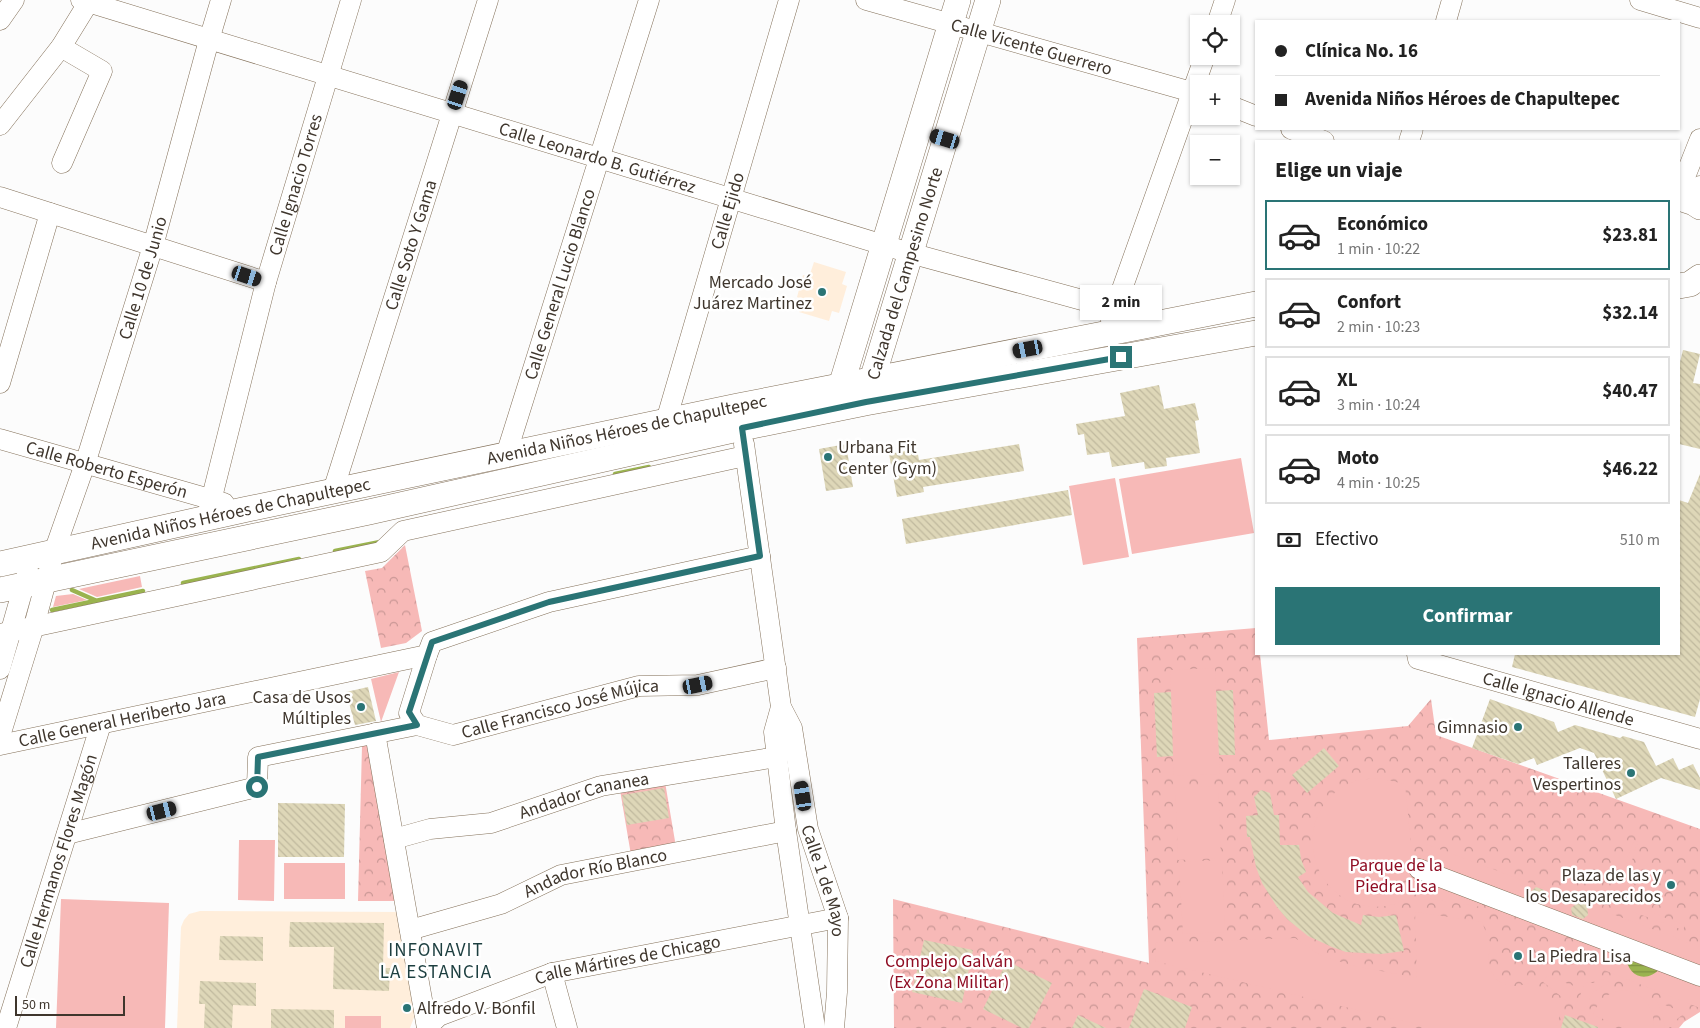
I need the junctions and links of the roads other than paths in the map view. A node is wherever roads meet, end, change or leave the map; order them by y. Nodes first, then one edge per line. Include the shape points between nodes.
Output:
1 (14, 0) edge
2 (221, 0) edge
3 (351, 0) edge
4 (488, 0) edge
5 (649, 0) edge
6 (789, 0) edge
7 (866, 0) edge
8 (958, 0) edge
9 (988, 0) edge
10 (1225, 0) edge
11 (1452, 0) edge
12 (1640, 0) edge
13 (87, 1) edge
14 (1220, 15) edge
15 (1700, 18) edge
16 (0, 20) edge
17 (1446, 20) edge
18 (951, 24) junction
19 (978, 32) junction
20 (208, 40) junction
21 (61, 47) junction
22 (328, 76) junction
23 (934, 79) junction
24 (961, 88) junction
25 (1190, 91) edge
26 (1190, 109) edge
27 (1240, 110) edge
28 (452, 114) junction
29 (1255, 116) edge
30 (0, 125) edge
31 (1294, 130) edge
32 (918, 131) junction
33 (945, 139) junction
34 (1321, 140) edge
35 (1700, 140) edge
36 (599, 158) junction
37 (62, 163) dead end
38 (1690, 197) edge
39 (0, 198) edge
40 (731, 198) junction
41 (50, 214) junction
42 (883, 245) junction
43 (152, 246) junction
44 (910, 253) junction
45 (1700, 277) edge
46 (266, 282) junction
47 (1680, 286) edge
48 (1255, 304) edge
49 (1115, 309) junction
50 (1255, 333) edge
51 (1106, 334) junction
52 (0, 383) edge
53 (841, 386) junction
54 (868, 391) junction
55 (740, 417) junction
56 (666, 421) junction
57 (0, 439) edge
58 (506, 455) junction
59 (745, 456) junction
60 (85, 464) junction
61 (333, 490) junction
62 (210, 508) junction
63 (43, 555) junction
64 (760, 556) junction
65 (0, 564) edge
66 (36, 582) junction
67 (0, 590) edge
68 (34, 626) junction
69 (6, 632) edge
70 (427, 655) junction
71 (1418, 657) edge
72 (776, 668) junction
73 (0, 669) edge
74 (781, 707) junction
75 (101, 724) junction
76 (417, 725) junction
77 (375, 734) junction
78 (0, 736) edge
79 (1700, 739) edge
80 (0, 745) edge
81 (777, 756) junction
82 (786, 832) junction
83 (67, 834) junction
84 (394, 839) junction
85 (1419, 869) dead end
86 (838, 918) junction
87 (800, 925) junction
88 (410, 930) junction
89 (552, 973) junction
90 (1700, 976) edge
91 (6, 1028) edge
92 (427, 1028) edge
93 (566, 1028) edge
94 (828, 1028) edge

1 - 16 street
2 - 20 street, Calle 10 de Junio
3 - 22 street, Calle Ignacio Torres
4 - 28 street, Calle Soto Y Gama
5 - 36 street, Calle General Lucio Blanco
6 - 40 street, Calle Ejido
7 - 18 street, Calle Vicente Guerrero
8 - 18 main road, Calzada del Campesino Norte
9 - 19 main road, Calzada del Campesino Norte
10 - 14 street
11 - 17 street
12 - 15 street
13 - 20 street, Calle Leonardo B. Gutiérrez
13 - 21 street
18 - 19 street, Calle Vicente Guerrero
18 - 23 main road, Calzada del Campesino Norte
19 - 24 main road, Calzada del Campesino Norte
19 - 25 street, Calle Vicente Guerrero
20 - 22 street, Calle Leonardo B. Gutiérrez
20 - 43 street, Calle 10 de Junio
21 - 30 street
21 - 37 street via 102,71
22 - 28 street, Calle Leonardo B. Gutiérrez
22 - 46 street, Calle Ignacio Torres
23 - 24 main road
23 - 32 main road, Calzada del Campesino Norte
24 - 33 main road, Calzada del Campesino Norte
26 - 49 street
27 - 29 street
28 - 36 street, Calle Leonardo B. Gutiérrez
28 - 61 street, Calle Soto Y Gama
31 - 34 street
32 - 33 main road
32 - 42 main road, Calzada del Campesino Norte
33 - 44 main road, Calzada del Campesino Norte
35 - 38 street
36 - 40 street, Calle Leonardo B. Gutiérrez
36 - 58 street, Calle General Lucio Blanco
39 - 41 street
40 - 42 street, Calle Leonardo B. Gutiérrez
40 - 56 street, Calle Ejido
41 - 43 street
41 - 52 street
42 - 44 street, Calle Leonardo B. Gutiérrez
42 - 53 main road, Calzada del Campesino Norte
43 - 46 street
43 - 60 street, Calle 10 de Junio
44 - 49 street, Calle Leonardo B. Gutiérrez
44 - 54 main road, Calzada del Campesino Norte
45 - 47 main road
46 - 62 street, Calle Ignacio Torres
48 - 51 main road, Avenida Niños Héroes de Chapultepec
49 - 51 street
50 - 54 main road, Avenida Niños Héroes de Chapultepec
51 - 54 main road, Avenida Niños Héroes de Chapultepec
53 - 54 main road, Avenida Niños Héroes de Chapultepec
53 - 55 main road, Avenida Niños Héroes de Chapultepec
54 - 55 main road, Avenida Niños Héroes de Chapultepec
55 - 56 main road, Avenida Niños Héroes de Chapultepec
55 - 59 street, Calle 1 de Mayo
55 - 66 main road, Avenida Niños Héroes de Chapultepec via 359,514
56 - 58 main road, Avenida Niños Héroes de Chapultepec
57 - 60 street, Calle Roberto Esperón
58 - 61 main road, Avenida Niños Héroes de Chapultepec
59 - 64 street, Calle 1 de Mayo
59 - 68 street via 403,531 381,552
60 - 62 street, Calle Roberto Esperón
60 - 63 street, Calle 10 de Junio
61 - 62 main road, Avenida Niños Héroes de Chapultepec via 243,510
62 - 63 main road, Avenida Niños Héroes de Chapultepec
63 - 65 main road, Avenida Niños Héroes de Chapultepec
63 - 66 street, Calle 10 de Junio
64 - 70 street via 549,602 432,642
64 - 72 street, Calle 1 de Mayo
66 - 67 main road, Avenida Niños Héroes de Chapultepec
66 - 68 street
66 - 69 street
68 - 69 street
68 - 78 street
69 - 73 street
70 - 75 street, Calle General Heriberto Jara
70 - 76 street via 409,712
71 - 79 street, Calle Ignacio Allende
72 - 74 street, Calle 1 de Mayo
72 - 76 street, Calle Francisco José Mújica via 698,685 638,686 453,735
74 - 81 street, Calle 1 de Mayo via 774,732
74 - 86 street, Calle 1 de Mayo via 792,728 808,829
75 - 80 street, Calle General Heriberto Jara
75 - 83 street, Calle Hermanos Flores Magón
76 - 77 street, Calle Francisco José Mújica
77 - 83 street, Calle Francisco José Mújica via 258,757 257,787
77 - 84 street
81 - 82 street, Calle 1 de Mayo
81 - 84 street, Andador Cananea via 601,786 491,823 430,829
82 - 87 street, Calle 1 de Mayo
82 - 88 street, Andador Río Blanco via 560,875 501,904
83 - 91 street, Calle Hermanos Flores Magón
84 - 88 street
85 - 90 street
86 - 87 street, Calle Mártires de Chicago
86 - 94 street, Calle 1 de Mayo via 837,992
87 - 89 street, Calle Mártires de Chicago
87 - 94 street, Calle 1 de Mayo
88 - 92 street
89 - 92 street, Calle Mártires de Chicago via 438,1016
89 - 93 street

